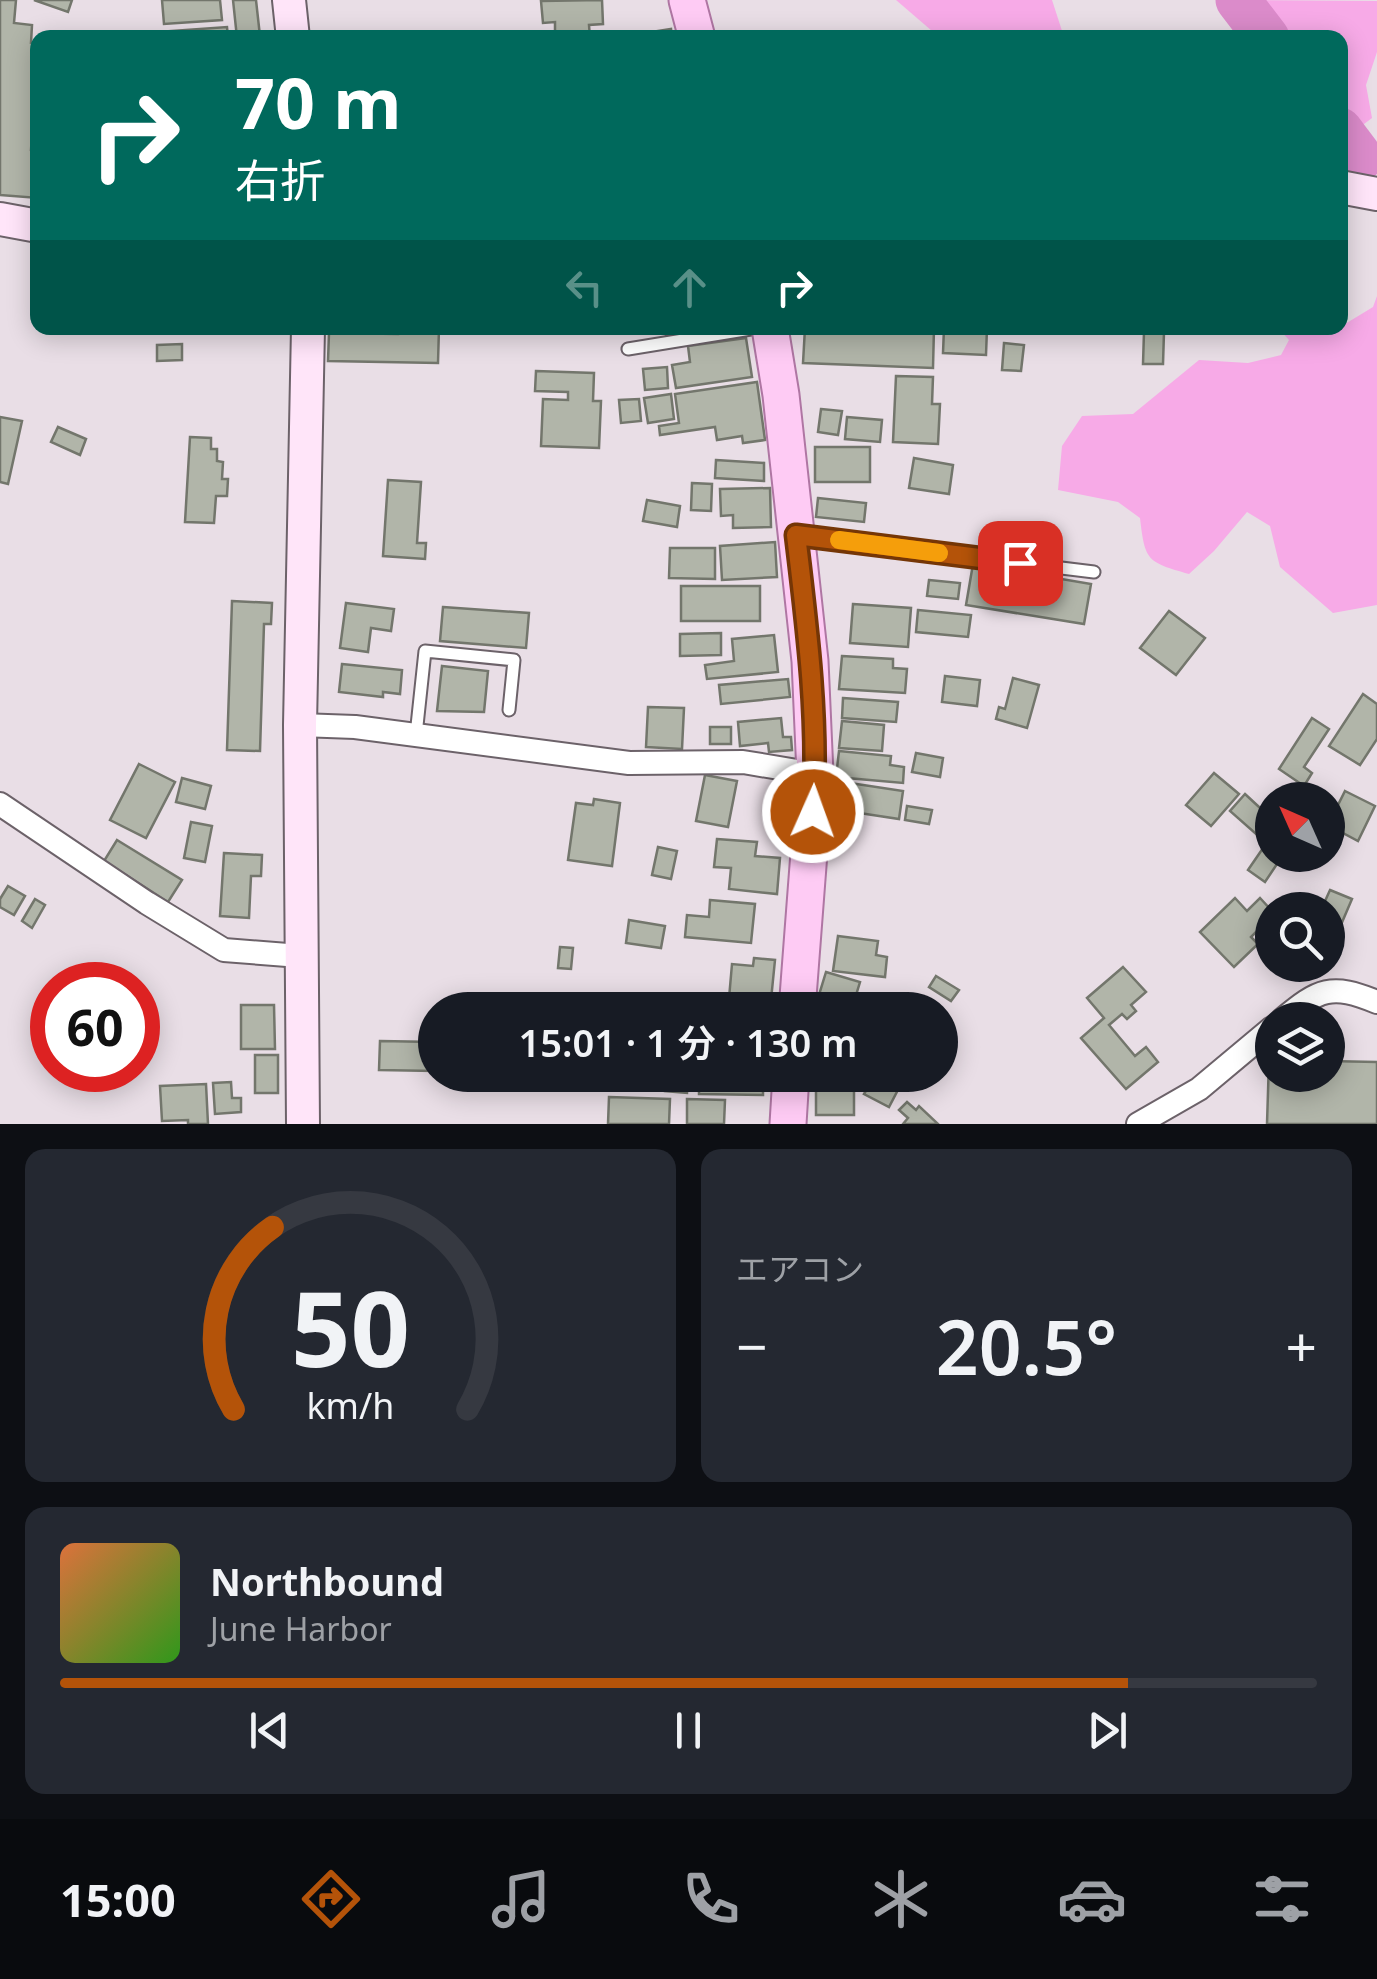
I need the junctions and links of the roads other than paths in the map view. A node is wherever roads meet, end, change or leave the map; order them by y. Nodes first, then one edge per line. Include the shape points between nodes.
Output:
1 (289, 0) edge
2 (687, 0) edge
3 (292, 30) edge
4 (695, 30) edge
5 (1348, 189) edge
6 (1377, 194) edge
7 (0, 219) edge
8 (30, 225) edge
9 (308, 335) edge
10 (714, 335) edge
11 (771, 335) edge
12 (628, 349) dead end
13 (796, 535) junction
14 (1094, 572) dead end
15 (509, 710) dead end
16 (300, 725) junction
17 (416, 735) junction
18 (815, 774) junction
19 (0, 804) edge
20 (300, 956) junction
21 (797, 992) edge
22 (1304, 1002) edge
23 (1377, 1002) edge
24 (1255, 1042) edge
25 (790, 1092) edge
26 (303, 1124) edge
27 (788, 1124) edge
28 (1138, 1124) edge

1 - 3 street
2 - 4 main road
5 - 6 street
7 - 8 street
9 - 16 street
10 - 12 lane
11 - 13 main road
13 - 14 lane
13 - 18 main road
15 - 17 lane via 514,660 425,651
16 - 17 street
16 - 20 street
17 - 18 street via 630,763 744,762
18 - 21 main road
19 - 20 street via 224,950
20 - 26 street
22 - 23 street via 1336,989
24 - 28 street via 1199,1088
25 - 27 main road

